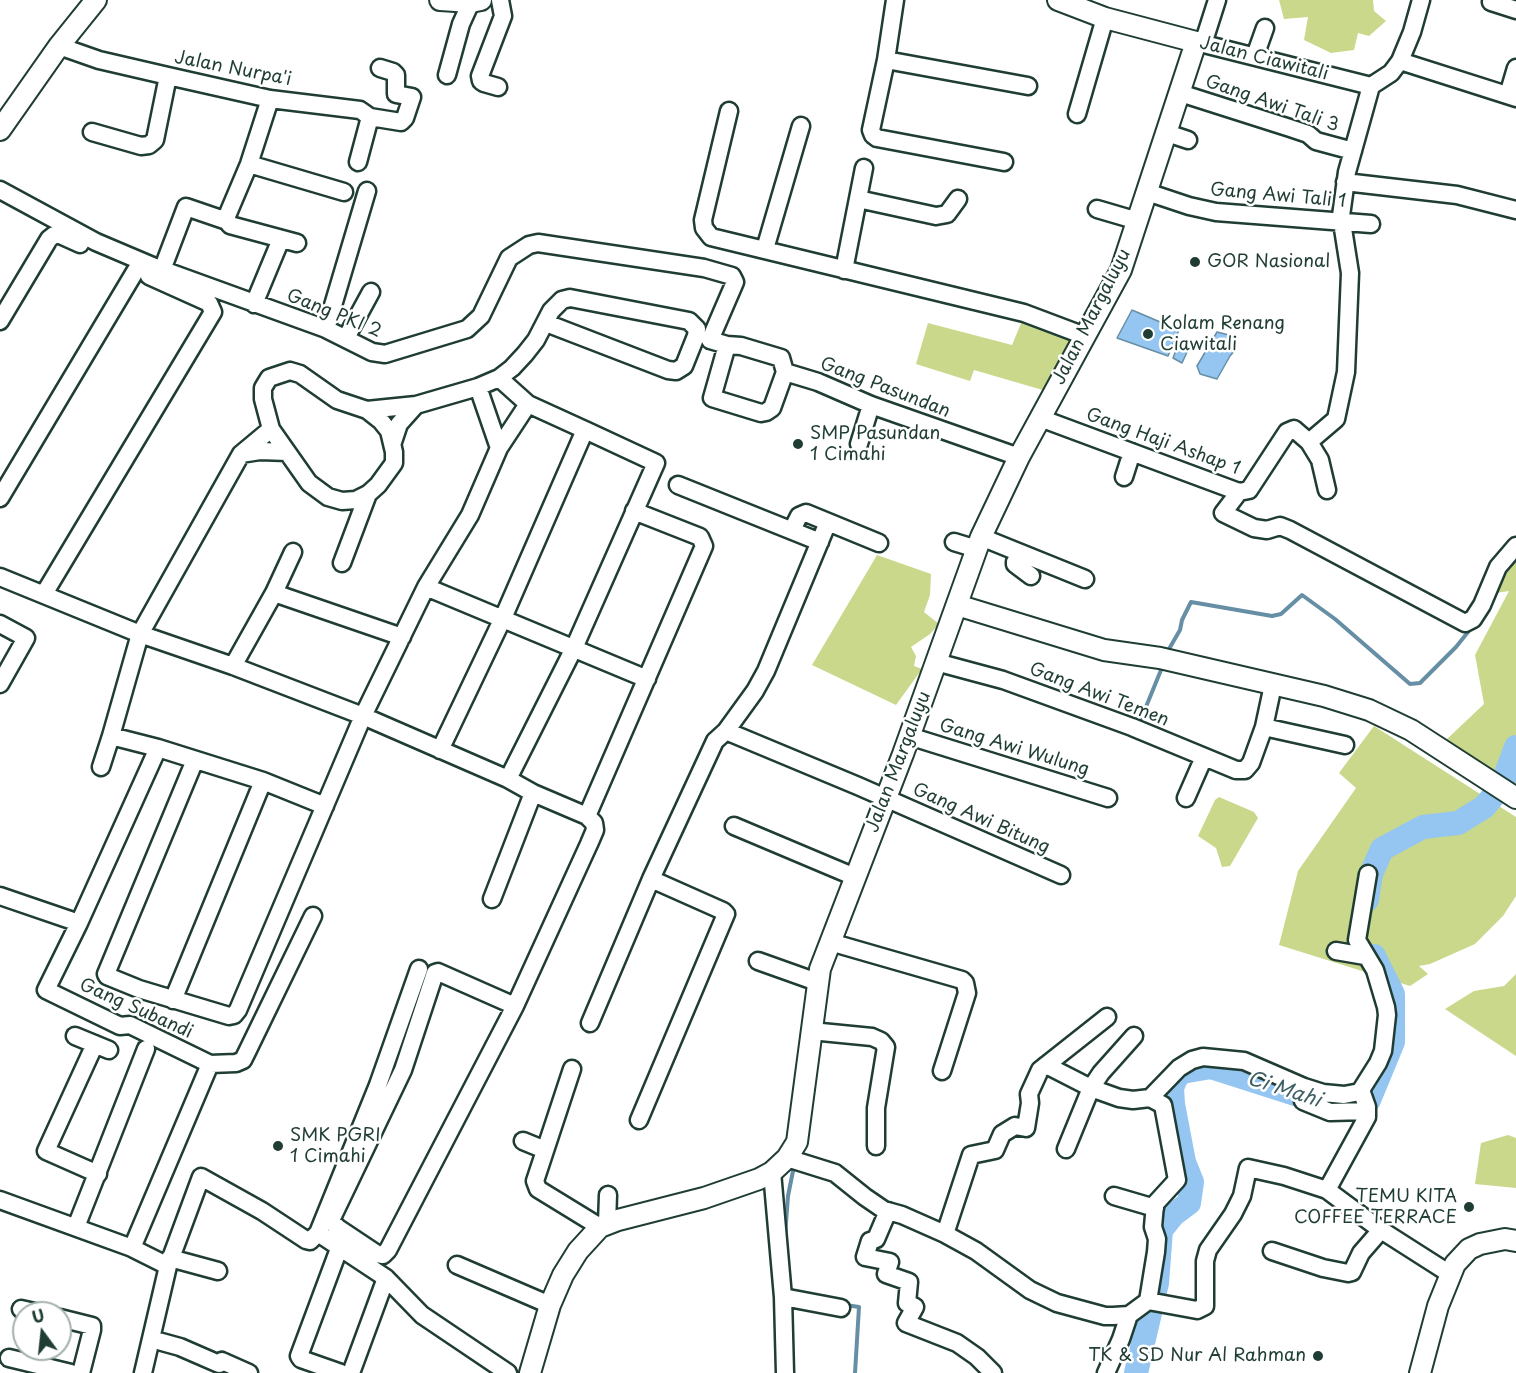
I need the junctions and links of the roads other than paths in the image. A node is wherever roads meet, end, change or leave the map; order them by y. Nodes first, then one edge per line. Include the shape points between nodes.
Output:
1 (96, 0) edge
2 (440, 0) edge
3 (500, 0) edge
4 (895, 0) edge
5 (1058, 0) edge
6 (1216, 0) edge
7 (1421, 0) edge
8 (476, 1) edge
9 (1491, 2) dead end
10 (1516, 10) edge
11 (1105, 18) junction
12 (1265, 28) dead end
13 (1200, 43) junction
14 (58, 46) junction
15 (1255, 56) junction
16 (886, 60) junction
17 (1400, 61) junction
18 (380, 68) dead end
19 (1516, 68) edge
20 (447, 75) dead end
21 (168, 76) junction
22 (1028, 86) dead end
23 (1371, 86) junction
24 (498, 87) dead end
25 (1180, 93) junction
26 (1512, 96) edge
27 (270, 99) junction
28 (729, 111) dead end
29 (1077, 114) dead end
30 (370, 117) junction
31 (801, 126) dead end
32 (0, 130) edge
33 (92, 132) dead end
34 (1167, 133) junction
35 (1188, 140) dead end
36 (1353, 151) junction
37 (358, 162) dead end
38 (1004, 162) dead end
39 (249, 164) junction
40 (864, 168) dead end
41 (1346, 182) junction
42 (0, 190) edge
43 (367, 191) dead end
44 (344, 192) dead end
45 (1147, 192) junction
46 (858, 199) junction
47 (958, 199) dead end
48 (1097, 209) dead end
49 (1516, 210) edge
50 (227, 221) junction
51 (1138, 221) junction
52 (1341, 221) junction
53 (1371, 224) dead end
54 (765, 249) junction
55 (135, 270) junction
56 (162, 270) junction
57 (844, 270) junction
58 (371, 292) dead end
59 (254, 304) junction
60 (0, 321) edge
61 (546, 323) junction
62 (326, 329) junction
63 (1085, 336) junction
64 (346, 338) junction
65 (718, 343) junction
66 (785, 372) junction
67 (499, 378) junction
68 (478, 387) junction
69 (528, 404) junction
70 (416, 405) junction
71 (871, 405) junction
72 (367, 410) junction
73 (1040, 418) junction
74 (271, 429) junction
75 (585, 430) junction
76 (393, 442) junction
77 (1309, 442) junction
78 (859, 444) dead end
79 (499, 448) junction
80 (287, 452) junction
81 (1132, 452) junction
82 (241, 454) junction
83 (1019, 457) junction
84 (1124, 477) dead end
85 (678, 485) dead end
86 (1327, 490) dead end
87 (1239, 492) junction
88 (368, 494) junction
89 (0, 498) edge
90 (634, 511) junction
91 (828, 522) junction
92 (792, 530) junction
93 (820, 542) junction
94 (954, 542) dead end
95 (879, 543) dead end
96 (979, 543) junction
97 (1516, 546) edge
98 (293, 552) dead end
99 (1021, 554) junction
100 (342, 563) dead end
101 (0, 576) edge
102 (1031, 576) dead end
103 (1085, 579) dead end
104 (426, 587) junction
105 (274, 593) junction
106 (44, 594) junction
107 (959, 600) junction
108 (503, 618) junction
109 (0, 624) edge
110 (140, 634) junction
111 (402, 637) junction
112 (574, 648) junction
113 (936, 662) junction
114 (233, 666) junction
115 (647, 679) junction
116 (1, 682) edge
117 (1274, 685) junction
118 (363, 716) junction
119 (1264, 727) junction
120 (726, 731) junction
121 (111, 736) junction
122 (909, 736) junction
123 (1345, 746) dead end
124 (158, 748) junction
125 (440, 750) junction
126 (1204, 757) junction
127 (195, 760) junction
128 (100, 767) dead end
129 (508, 779) junction
130 (263, 781) junction
131 (532, 793) junction
132 (886, 798) junction
133 (1108, 798) dead end
134 (1186, 798) dead end
135 (1516, 798) edge
136 (325, 806) junction
137 (587, 816) junction
138 (734, 826) dead end
139 (1368, 874) dead end
140 (1061, 875) dead end
141 (855, 877) junction
142 (651, 879) junction
143 (0, 896) edge
144 (492, 899) dead end
145 (313, 916) dead end
146 (79, 923) junction
147 (831, 942) junction
148 (1336, 951) dead end
149 (1365, 956) junction
150 (758, 961) dead end
151 (419, 969) dead end
152 (817, 982) junction
153 (173, 1000) junction
154 (515, 1006) junction
155 (1107, 1017) dead end
156 (590, 1023) dead end
157 (812, 1031) junction
158 (75, 1036) dead end
159 (1134, 1036) dead end
160 (146, 1049) dead end
161 (210, 1064) junction
162 (1046, 1065) junction
163 (572, 1069) dead end
164 (942, 1071) dead end
165 (1091, 1088) junction
166 (1150, 1098) junction
167 (1303, 1101) dead end
168 (1364, 1102) junction
169 (639, 1120) dead end
170 (523, 1141) dead end
171 (876, 1146) dead end
172 (1066, 1149) dead end
173 (545, 1150) junction
174 (787, 1158) junction
175 (772, 1173) junction
176 (98, 1174) junction
177 (1327, 1190) junction
178 (608, 1195) dead end
179 (1114, 1196) dead end
180 (1, 1204) edge
181 (1155, 1208) junction
182 (888, 1211) junction
183 (603, 1226) junction
184 (76, 1227) junction
185 (1381, 1230) junction
186 (318, 1233) junction
187 (945, 1234) junction
188 (1516, 1241) edge
189 (340, 1246) junction
190 (132, 1248) junction
191 (1272, 1251) dead end
192 (169, 1262) junction
193 (456, 1265) dead end
194 (218, 1271) dead end
195 (1450, 1274) junction
196 (386, 1278) junction
197 (783, 1297) junction
198 (1148, 1301) junction
199 (550, 1305) junction
200 (841, 1308) dead end
201 (1129, 1315) junction
202 (72, 1321) edge
203 (151, 1339) junction
204 (9, 1358) dead end
205 (217, 1368) edge
206 (71, 1373) edge
207 (81, 1373) edge
208 (142, 1373) edge
209 (249, 1373) edge
210 (339, 1373) edge
211 (351, 1373) edge
212 (508, 1373) edge
213 (530, 1373) edge
214 (785, 1373) edge
215 (993, 1373) edge
216 (1106, 1373) edge
217 (1420, 1373) edge

1 - 14 main road
2 - 8 main road
3 - 24 street via 503,16 480,76 484,83
4 - 16 street
5 - 11 main road, Jalan Ciawitali
6 - 13 street
7 - 17 street
8 - 20 street via 461,24
9 - 10 street
11 - 13 main road, Jalan Ciawitali
11 - 29 street
12 - 15 street
13 - 15 street, Jalan Ciawitali
13 - 25 main road, Jalan Margaluyu
14 - 21 street, Jalan Nurpa'i
14 - 32 main road
15 - 23 street, Jalan Ciawitali
16 - 22 street
16 - 38 street via 873,135
17 - 23 street via 1391,73
17 - 26 street
18 - 30 street, Jalan Nurpa'i via 396,75 396,94 412,97 401,122
19 - 26 street
21 - 27 street, Jalan Nurpa'i
21 - 33 street via 155,140 149,145
23 - 36 street
25 - 34 main road, Jalan Margaluyu
25 - 36 street, Gang Awi Tali 3
27 - 30 street, Jalan Nurpa'i via 360,110
27 - 39 street
28 - 54 street via 704,228 711,237
30 - 37 street
31 - 54 street
34 - 35 street
34 - 45 main road, Jalan Margaluyu
36 - 41 street
39 - 44 street
39 - 50 street
40 - 46 street
41 - 49 street via 1457,195
41 - 52 street
42 - 56 street, Gang PKI 2 via 96,242
43 - 62 street
45 - 51 main road, Jalan Margaluyu
45 - 52 street, Gang Awi Tali 1 via 1216,212
46 - 47 street via 936,216 947,214
46 - 57 street
48 - 51 street
50 - 56 street via 186,207
50 - 59 street via 289,241
51 - 63 main road, Jalan Margaluyu via 1121,270
52 - 53 street, Gang Awi Tali 1
52 - 77 street via 1350,273 1346,372 1336,419
54 - 57 street
55 - 60 street via 54,235
55 - 89 street
55 - 106 street via 209,303 213,312
56 - 59 street, Gang PKI 2
57 - 63 street via 1024,313
58 - 64 street
59 - 62 street, Gang PKI 2
61 - 61 street via 561,300 570,298 689,321 696,336 684,366 676,371
61 - 67 street via 525,354
62 - 64 street, Gang PKI 2
63 - 73 main road, Jalan Margaluyu
64 - 65 street, Gang PKI 2 via 372,352 385,354 467,329 481,316 508,258 538,243 704,268 732,276 735,282
65 - 66 street via 781,358
65 - 66 street via 712,398 766,412 772,408
66 - 71 street, Gang Pasundan
67 - 68 street
67 - 69 street
68 - 70 street
68 - 79 street
69 - 75 street
69 - 79 street
70 - 72 street
70 - 76 street via 399,424
71 - 78 street
71 - 83 street, Gang Pasundan
72 - 74 street via 337,400 290,371 269,378 263,388
72 - 76 street via 381,421
73 - 81 street, Gang Haji Ashap 1
73 - 83 main road, Jalan Margaluyu
74 - 80 street
74 - 82 street
75 - 90 street via 656,463
75 - 108 street
76 - 88 street via 394,463
77 - 86 street via 1320,460
77 - 87 street, Gang Haji Ashap 1 via 1290,429 1249,490
79 - 104 street via 470,514
80 - 82 street
80 - 88 street via 309,483 328,497 356,500
81 - 84 street
81 - 87 street, Gang Haji Ashap 1
82 - 110 street
83 - 96 main road, Jalan Margaluyu
85 - 92 street
87 - 97 street via 1223,513 1254,528 1280,526 1290,530 1465,623 1473,620 1498,567
88 - 100 street
90 - 112 street
90 - 115 street via 700,537 704,546
91 - 92 street via 806,513
91 - 93 street
91 - 95 street
92 - 93 street
93 - 120 street via 766,671
94 - 96 street
96 - 99 street
96 - 107 main road, Jalan Margaluyu
98 - 105 street
99 - 102 street via 1015,564
99 - 103 street
101 - 106 street
104 - 108 street
104 - 111 street
105 - 111 street
105 - 114 street
106 - 110 street
107 - 113 main road, Jalan Margaluyu
107 - 117 main road via 1108,639 1160,658
108 - 112 street
108 - 125 street
109 - 116 street via 26,638
110 - 114 street
110 - 121 street
111 - 118 street
112 - 115 street
112 - 129 street
113 - 122 main road, Jalan Margaluyu
113 - 126 street, Gang Awi Temen via 1003,680
114 - 118 street
115 - 137 street
117 - 119 street
117 - 135 main road via 1369,710 1411,730
118 - 125 street
118 - 136 street
119 - 123 street
119 - 126 street, Gang Awi Temen via 1251,764 1245,770
120 - 132 street, Gang Awi Bitung
120 - 142 street via 716,741
121 - 124 street
121 - 128 street
122 - 132 main road, Jalan Margaluyu
122 - 133 street, Gang Awi Wulung
124 - 127 street
124 - 146 street
125 - 129 street
126 - 134 street
127 - 130 street
127 - 153 street via 106,971 107,976
129 - 131 street
130 - 136 street
130 - 153 street
131 - 137 street
131 - 144 street
132 - 140 street, Gang Awi Bitung
132 - 141 main road, Jalan Margaluyu
136 - 153 street via 238,1010 229,1016
137 - 154 street via 595,830
138 - 141 street
139 - 149 street via 1357,940
141 - 147 main road, Jalan Margaluyu
142 - 156 street
142 - 169 street via 726,914
143 - 146 street
145 - 161 street via 243,1060
146 - 161 street, Gang Subandi via 46,990
147 - 152 main road, Jalan Margaluyu
147 - 164 street via 965,983 967,993
148 - 149 street
149 - 168 street via 1375,970 1387,1015 1383,1050
150 - 152 street
151 - 186 street
152 - 157 main road, Jalan Margaluyu
154 - 154 street via 388,1250 377,1254 338,1228 332,1218 403,1070 435,973
155 - 162 street
157 - 171 street via 872,1037 886,1047 876,1108
157 - 174 main road, Jalan Margaluyu via 797,1142
158 - 176 street via 102,1047 46,1151
159 - 165 street
160 - 176 street
161 - 190 street
162 - 165 street
162 - 187 street via 1032,1084 1026,1128 1014,1126 1002,1134 995,1150 971,1155
163 - 173 street
165 - 166 street via 1119,1098
165 - 172 street
166 - 168 street via 1179,1068 1203,1057 1244,1061 1304,1088
166 - 181 street via 1163,1105 1178,1180
167 - 168 street via 1330,1112
168 - 177 street via 1366,1117
170 - 173 street
173 - 183 street via 535,1181 538,1189
174 - 175 main road, Jalan Margaluyu
174 - 182 street via 835,1173
175 - 183 main road, Jalan Margaluyu via 704,1198
175 - 197 street
176 - 184 street
177 - 185 street
177 - 198 street via 1248,1168 1242,1196 1208,1250 1205,1305 1197,1310
178 - 183 street
179 - 181 street
180 - 184 street
181 - 198 street via 1156,1252
182 - 187 street
182 - 215 street via 865,1257 890,1262 886,1274 909,1282 907,1303 915,1307 906,1323 957,1343
183 - 199 main road via 578,1251
184 - 190 street
185 - 191 street via 1361,1252 1353,1272 1348,1273
185 - 195 street
186 - 189 street
186 - 192 street via 306,1240 201,1177
187 - 201 street via 1030,1290 1057,1303 1105,1316
188 - 195 main road via 1480,1244 1460,1256
189 - 196 street
189 - 210 street via 299,1356
190 - 192 street
192 - 194 street
192 - 203 street
193 - 199 street
195 - 217 main road
196 - 211 street
196 - 212 street via 422,1315
197 - 200 street
197 - 214 street
198 - 201 street
199 - 213 main road
201 - 216 street
202 - 207 street via 92,1326
203 - 205 street via 180,1347
203 - 208 street
204 - 206 street
205 - 209 street via 222,1361

